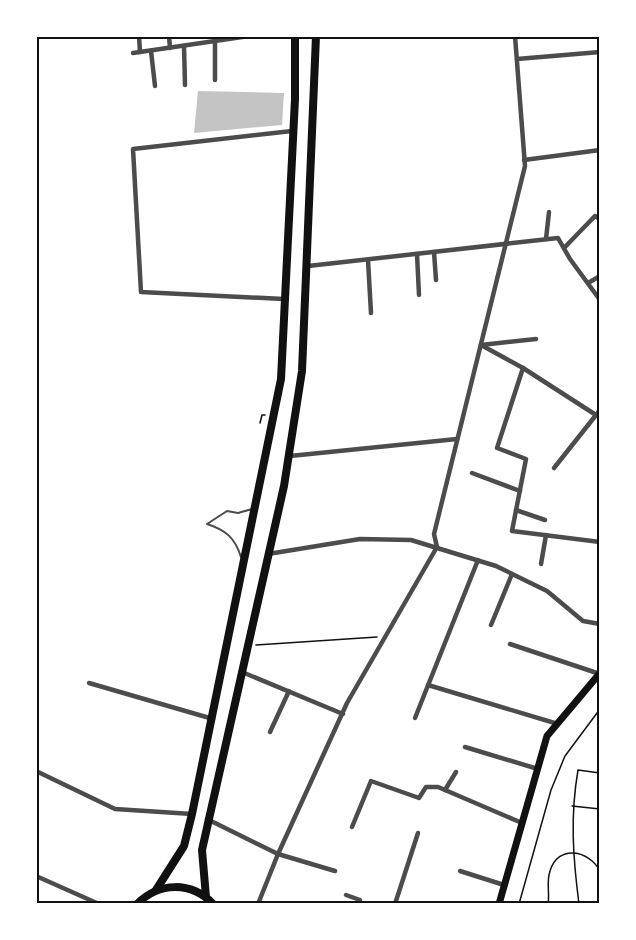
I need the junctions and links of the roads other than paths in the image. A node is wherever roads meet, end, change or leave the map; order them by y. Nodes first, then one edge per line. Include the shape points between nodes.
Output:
1 (139, 36) edge
2 (169, 36) edge
3 (199, 36) edge
4 (249, 36) edge
5 (295, 36) edge
6 (316, 36) edge
7 (515, 36) edge
8 (215, 41) junction
9 (200, 43) junction
10 (184, 46) junction
11 (170, 48) junction
12 (150, 51) junction
13 (140, 52) junction
14 (600, 52) edge
15 (133, 53) dead end
16 (517, 59) junction
17 (215, 80) dead end
18 (185, 85) dead end
19 (155, 86) dead end
20 (292, 131) junction
21 (600, 150) edge
22 (525, 160) junction
23 (549, 212) dead end
24 (600, 219) edge
25 (546, 239) junction
26 (506, 244) junction
27 (564, 248) junction
28 (434, 252) junction
29 (417, 254) junction
30 (368, 260) junction
31 (308, 266) junction
32 (600, 276) edge
33 (436, 280) dead end
34 (588, 283) junction
35 (419, 295) dead end
36 (284, 299) junction
37 (600, 300) edge
38 (371, 313) dead end
39 (536, 339) dead end
40 (481, 345) junction
41 (523, 368) junction
42 (600, 410) edge
43 (596, 415) junction
44 (457, 440) junction
45 (290, 456) junction
46 (554, 468) dead end
47 (472, 473) dead end
48 (520, 491) junction
49 (254, 508) junction
50 (516, 510) junction
51 (545, 520) dead end
52 (546, 535) junction
53 (600, 543) edge
54 (437, 547) junction
55 (267, 554) junction
56 (478, 560) junction
57 (244, 564) junction
58 (541, 564) dead end
59 (512, 574) junction
60 (600, 624) edge
61 (491, 625) dead end
62 (510, 644) dead end
63 (242, 672) junction
64 (600, 674) edge
65 (89, 683) dead end
66 (428, 685) junction
67 (289, 691) junction
68 (343, 714) junction
69 (415, 718) dead end
70 (213, 719) junction
71 (558, 724) junction
72 (270, 732) dead end
73 (465, 747) dead end
74 (538, 769) junction
75 (36, 771) edge
76 (456, 772) dead end
77 (445, 790) junction
78 (192, 814) junction
79 (207, 819) junction
80 (522, 823) junction
81 (352, 827) dead end
82 (418, 833) dead end
83 (278, 854) junction
84 (460, 870) dead end
85 (335, 871) dead end
86 (36, 876) edge
87 (504, 885) junction
88 (156, 890) junction
89 (346, 895) dead end
90 (206, 897) junction
91 (99, 904) edge
92 (136, 904) edge
93 (213, 904) edge
94 (258, 904) edge
95 (359, 904) edge
96 (395, 904) edge
97 (499, 904) edge

1 - 13 street
2 - 11 street
3 - 9 street
4 - 8 street
5 - 20 main road
6 - 31 main road
7 - 16 street
8 - 9 street
8 - 17 street
9 - 10 street
10 - 11 street
10 - 18 street
11 - 12 street
12 - 13 street
12 - 19 street
13 - 15 street
14 - 16 street
16 - 22 street
20 - 36 main road
20 - 36 street via 133,149 141,292
21 - 22 street
22 - 26 street
23 - 25 street
24 - 27 street via 596,216
25 - 26 street
25 - 27 street via 558,238
26 - 28 street
26 - 40 street
27 - 34 street
28 - 29 street
28 - 33 street
29 - 30 street
29 - 35 street
30 - 31 street
30 - 38 street
31 - 45 main road via 302,371
32 - 34 street
34 - 37 street
36 - 49 main road via 280,379
39 - 40 street
40 - 41 street
40 - 44 street
41 - 43 street
41 - 48 street via 497,448 526,459
42 - 43 street
43 - 46 street
44 - 45 street
44 - 54 street via 434,534
45 - 55 main road
47 - 48 street
48 - 50 street
49 - 57 main road
49 - 57 lane via 238,513 227,511 207,524 226,530
50 - 51 street
50 - 52 street via 512,531
52 - 53 street
52 - 58 street
54 - 55 street via 411,540 360,539
54 - 56 street
54 - 68 street
55 - 63 main road
56 - 59 street
56 - 66 street
57 - 70 main road
59 - 60 street via 547,591 583,621
59 - 61 street
62 - 64 street
63 - 67 street
63 - 79 main road
64 - 71 main road
65 - 70 street
66 - 69 street
66 - 71 street
67 - 68 street
67 - 72 street
68 - 83 street
70 - 78 main road
71 - 74 main road via 547,736
73 - 74 street
74 - 80 main road
75 - 78 street via 115,809
76 - 77 street
77 - 80 street
77 - 81 street via 426,787 419,798 371,781
78 - 88 main road via 184,846
79 - 83 street
79 - 90 main road via 202,850
80 - 87 main road
82 - 96 street
83 - 85 street
83 - 94 street
84 - 87 street
86 - 91 street
87 - 97 main road
88 - 90 main road via 182,887
88 - 92 main road
89 - 95 street via 360,900
90 - 93 main road

